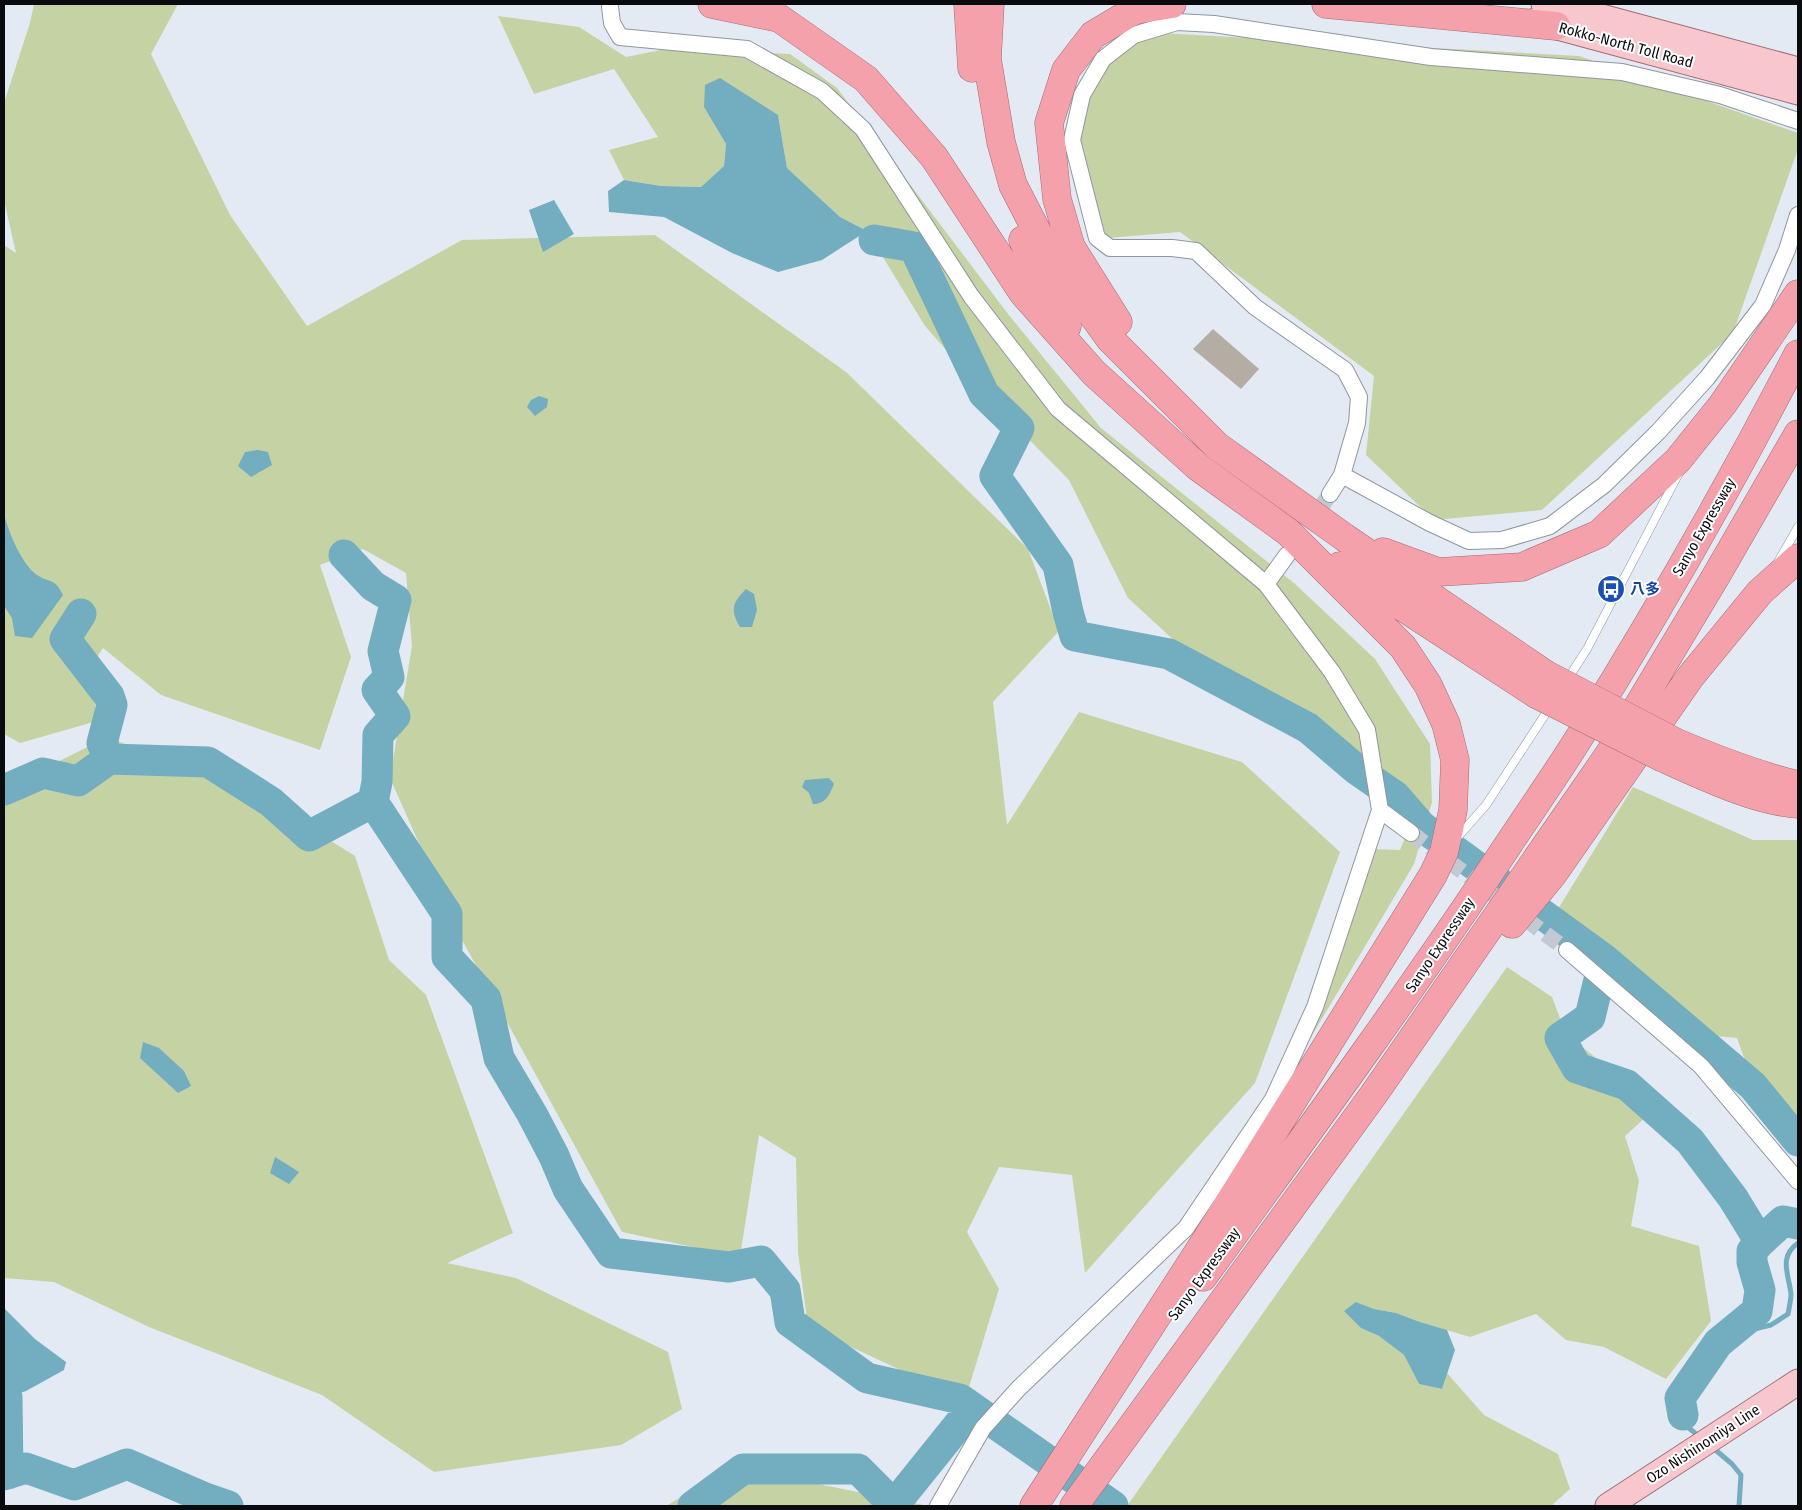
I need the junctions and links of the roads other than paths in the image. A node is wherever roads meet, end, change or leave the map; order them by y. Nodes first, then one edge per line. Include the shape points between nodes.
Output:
1 (712, 4) edge
2 (968, 4) edge
3 (990, 4) edge
4 (1172, 4) edge
5 (1326, 4) edge
6 (1451, 4) edge
7 (610, 7) dead end
8 (1550, 15) edge
9 (1798, 70) edge
10 (1798, 92) edge
11 (1798, 121) edge
12 (1798, 215) edge
13 (1798, 294) edge
14 (1798, 354) edge
15 (1094, 373) junction
16 (1160, 389) junction
17 (1701, 432) junction
18 (1798, 434) edge
19 (1342, 475) junction
20 (1330, 494) tunnel mouth
21 (1798, 527) edge
22 (1344, 537) junction
23 (1287, 544) junction
24 (1798, 558) edge
25 (1266, 584) junction
26 (1760, 592) junction
27 (1549, 689) junction
28 (1669, 750) junction
29 (1798, 785) edge
30 (1798, 804) edge
31 (1380, 810) junction
32 (1411, 833) tunnel mouth
33 (1444, 852) junction
34 (1567, 950) tunnel mouth
35 (1374, 1094) junction
36 (1798, 1181) edge
37 (1798, 1382) edge
38 (938, 1506) edge
39 (1035, 1506) edge
40 (1074, 1506) edge
41 (1608, 1506) edge

1 - 15 highway via 779,18 866,79 934,157 1023,294
2 - 15 highway via 975,98 1003,198 1043,283
3 - 16 highway via 987,59 1001,142 1013,185 1049,255 1110,339
4 - 16 highway via 1135,10 1092,35 1066,70 1049,123 1057,200 1071,247
5 - 8 highway
6 - 8 main road, Rokko-North Toll Road
7 - 25 street via 612,23 620,37 747,49 822,91 863,130 971,296 1058,408
8 - 9 main road, Rokko-North Toll Road via 1587,13
8 - 10 main road, Rokko-North Toll Road
11 - 19 street via 1720,95 1622,72 1431,57 1214,24 1177,22 1134,35 1126,41 1103,60 1082,95 1072,140 1097,238 1110,248 1196,251 1255,307 1345,370 1359,397 1358,423
12 - 19 street via 1763,305 1707,378 1604,485 1550,526 1502,540 1469,541
13 - 17 highway
14 - 39 highway, Sanyo Expressway via 1690,552 1582,735 1360,1061
15 - 23 highway
16 - 22 highway via 1217,446
17 - 22 highway via 1678,460 1599,534 1522,567 1438,572
17 - 27 lane via 1587,648
18 - 35 highway, Sanyo Expressway via 1610,752
19 - 20 street
21 - 26 lane
22 - 27 highway
23 - 25 street
23 - 27 highway
23 - 33 highway via 1403,647 1428,685 1446,724 1455,760 1453,810
24 - 26 highway
25 - 31 street via 1332,672 1367,730
26 - 35 highway via 1691,676 1552,874
27 - 28 highway, bridge
27 - 33 lane via 1486,805
28 - 29 highway
28 - 30 highway via 1719,783 1780,803
31 - 32 street
31 - 38 street via 1315,1007 1273,1099 1186,1228 1018,1389 983,1428
33 - 39 highway via 1434,875 1394,940
34 - 36 street via 1701,1066
35 - 40 highway, Sanyo Expressway
37 - 41 main road, Ozo Nishinomiya Line

